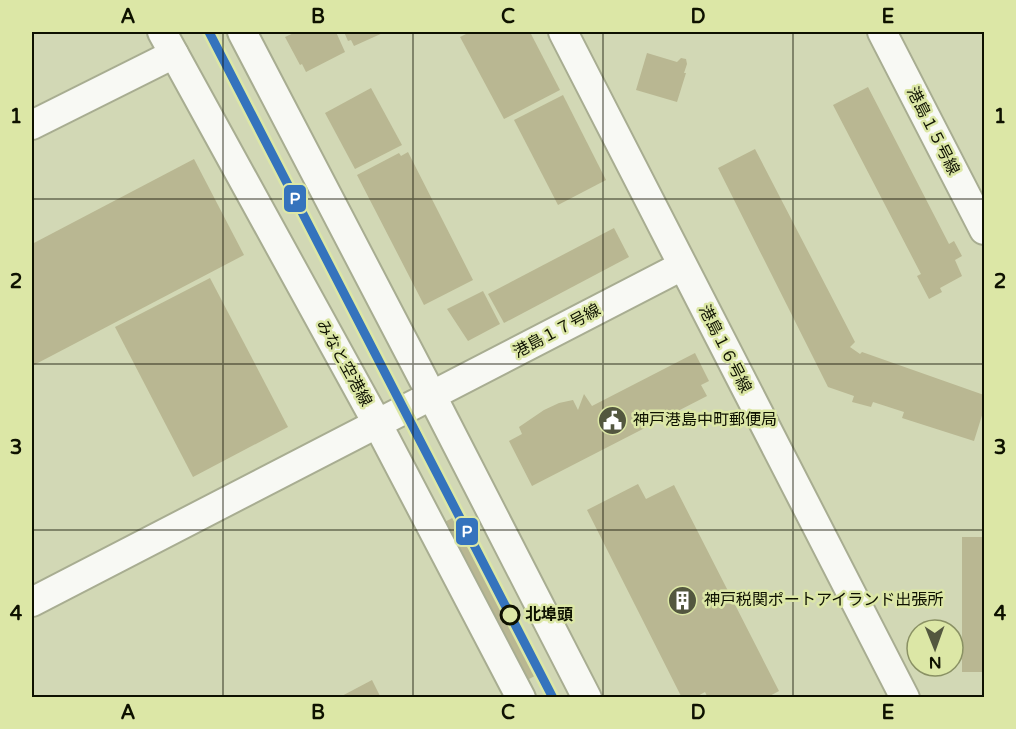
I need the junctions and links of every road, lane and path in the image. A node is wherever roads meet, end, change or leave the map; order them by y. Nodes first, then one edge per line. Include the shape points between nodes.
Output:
1 (242, 32) edge
2 (563, 32) edge
3 (882, 32) edge
4 (168, 43) edge
5 (32, 125) edge
6 (984, 230) edge
7 (682, 266) junction
8 (432, 396) junction
9 (376, 423) junction
10 (32, 602) edge
11 (520, 698) edge
12 (587, 698) edge
13 (905, 698) edge

1 - 8 street
2 - 7 street, 港島１６号線
3 - 6 street, 港島１５号線
4 - 5 street
4 - 9 street, みなと空港線
7 - 8 street, 港島１７号線
7 - 13 street, 港島１６号線
8 - 9 street, 港島１７号線
8 - 12 street
9 - 10 street, 港島１７号線
9 - 11 street, みなと空港線

